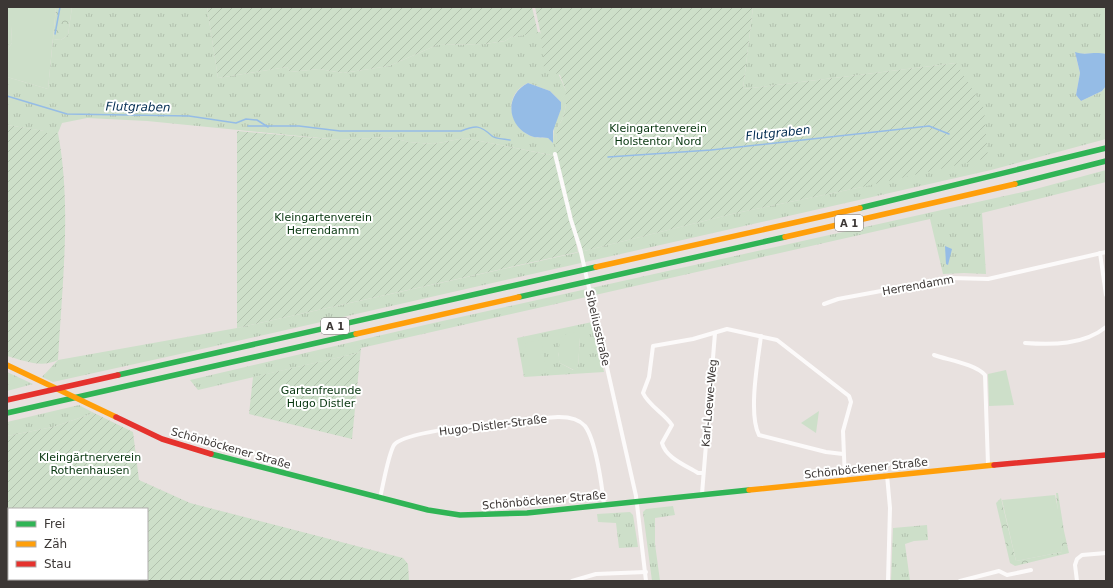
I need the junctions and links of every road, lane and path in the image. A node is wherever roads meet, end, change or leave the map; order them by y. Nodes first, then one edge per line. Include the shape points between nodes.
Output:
1 (1106, 148) edge
2 (555, 154) dead end
3 (1106, 161) edge
4 (1106, 252) edge
5 (1100, 253) junction
6 (1106, 296) edge
7 (824, 304) dead end
8 (1106, 327) edge
9 (715, 333) junction
10 (761, 336) junction
11 (1025, 343) dead end
12 (934, 355) dead end
13 (7, 365) edge
14 (7, 400) edge
15 (7, 413) edge
16 (843, 454) junction
17 (1106, 455) edge
18 (988, 465) junction
19 (703, 474) junction
20 (887, 475) junction
21 (845, 480) junction
22 (702, 494) junction
23 (380, 498) junction
24 (637, 503) junction
25 (604, 505) junction
26 (1106, 553) edge
27 (1031, 570) dead end
28 (646, 572) junction
29 (572, 581) edge
30 (646, 581) edge
31 (888, 581) edge
32 (960, 581) edge
33 (1078, 581) edge

1 - 14 main road, A 1 via 1017,171
2 - 24 street, Sibeliusstraße via 580,248
3 - 15 main road, A 1 via 961,197
4 - 5 street, Herrendamm
5 - 6 street
5 - 7 street, Herrendamm via 988,279 951,278 838,299
8 - 11 street via 1095,334 1062,344
9 - 10 street via 727,329
9 - 19 street, Karl-Loewe-Weg
9 - 19 street via 653,346 649,378 643,393 672,425 662,443 664,450 668,455
10 - 16 street via 777,340 849,396 851,402 843,431
10 - 16 street via 754,409 754,423 759,434
12 - 18 street via 974,368 985,375
13 - 23 main road, Schönböckener Straße via 162,439 213,455
16 - 21 street
17 - 18 main road, Schönböckener Straße
18 - 20 main road, Schönböckener Straße
19 - 22 street, Karl-Loewe-Weg
20 - 21 main road, Schönböckener Straße
20 - 31 street via 890,508
21 - 22 main road, Schönböckener Straße
22 - 24 main road, Schönböckener Straße
23 - 25 main road, Schönböckener Straße via 460,515 514,514
23 - 25 street, Hugo-Distler-Straße via 392,450 400,440 456,427 567,417 578,421 589,434 598,465
24 - 25 main road, Schönböckener Straße
24 - 28 street, Sibeliusstraße
26 - 33 street via 1082,555 1076,559
27 - 32 street via 1007,575 999,571
28 - 29 street via 596,574
28 - 30 street, Sibeliusstraße

